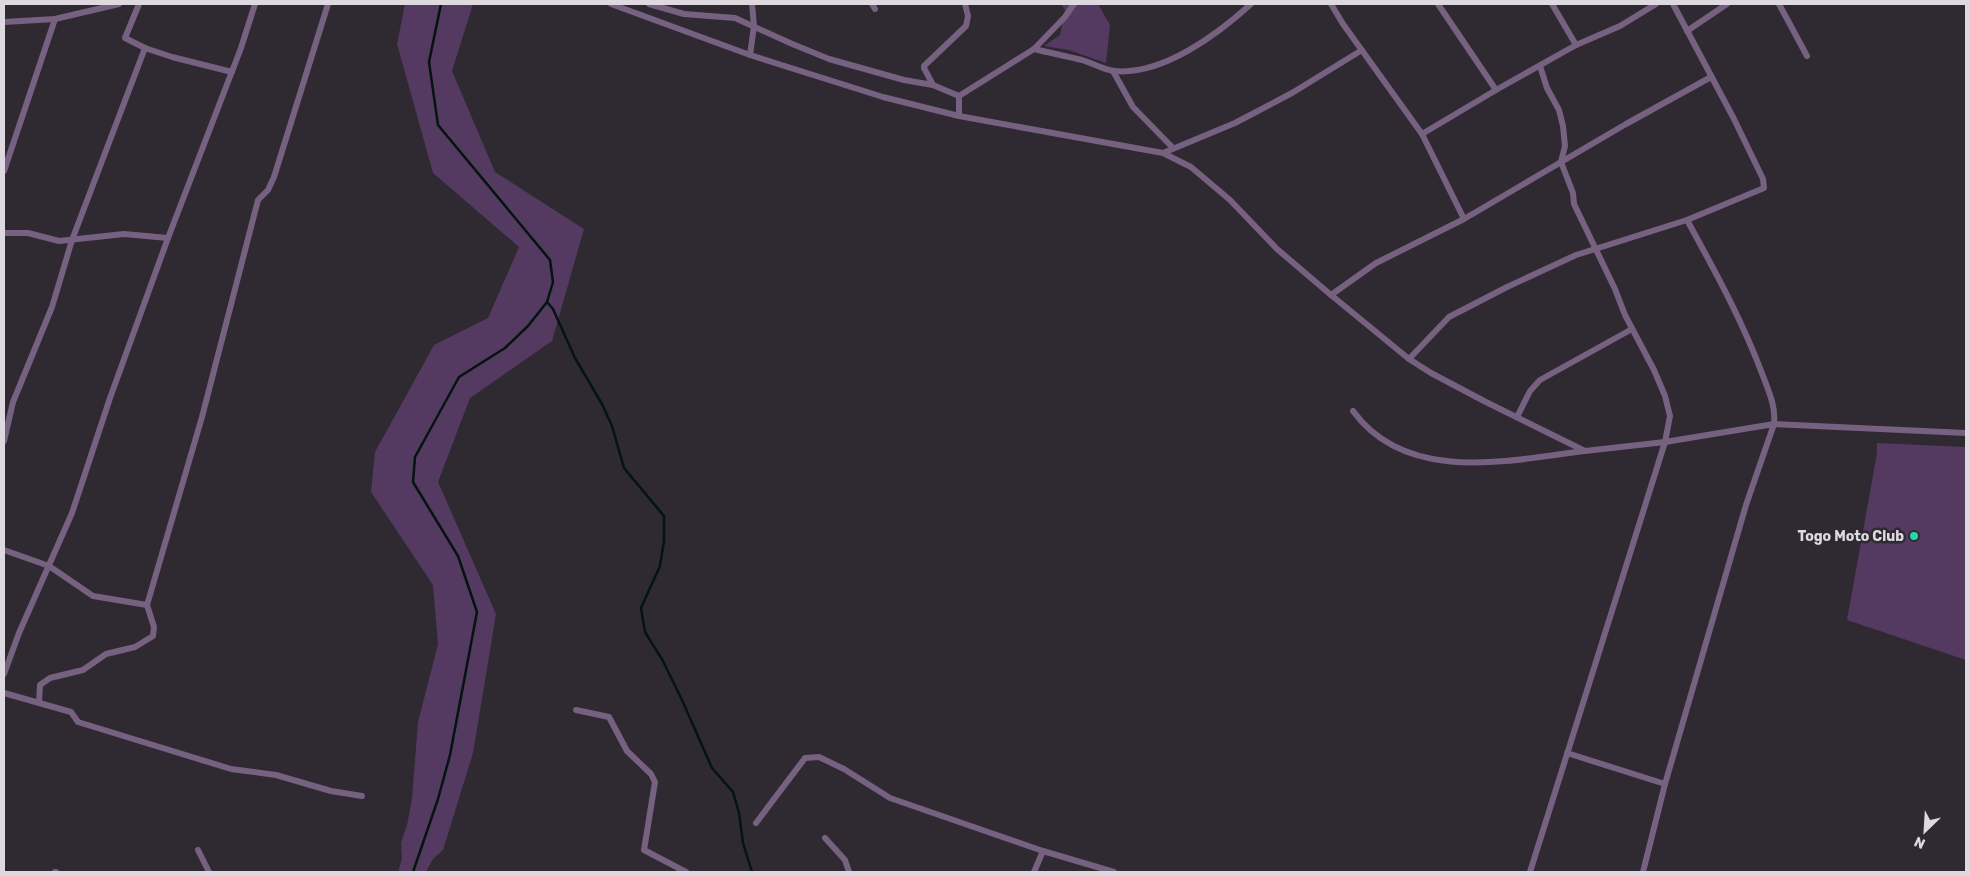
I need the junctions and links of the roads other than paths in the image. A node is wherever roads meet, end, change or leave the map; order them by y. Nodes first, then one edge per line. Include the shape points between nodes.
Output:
1 (119, 4) edge
2 (139, 4) edge
3 (255, 4) edge
4 (328, 4) edge
5 (610, 4) edge
6 (630, 4) edge
7 (650, 4) edge
8 (752, 4) edge
9 (965, 4) edge
10 (1074, 4) edge
11 (1251, 4) edge
12 (1331, 4) edge
13 (1438, 4) edge
14 (1552, 4) edge
15 (1656, 4) edge
16 (1673, 4) edge
17 (1727, 4) edge
18 (1779, 4) edge
19 (624, 10) junction
20 (55, 19) junction
21 (4, 22) edge
22 (754, 26) junction
23 (1687, 31) junction
24 (1576, 45) junction
25 (144, 48) junction
26 (1034, 48) junction
27 (1362, 50) junction
28 (750, 55) junction
29 (1807, 56) dead end
30 (1540, 66) junction
31 (1113, 71) junction
32 (232, 72) junction
33 (1711, 77) junction
34 (933, 85) junction
35 (1496, 90) junction
36 (959, 96) junction
37 (959, 116) junction
38 (1422, 134) junction
39 (1173, 148) junction
40 (1163, 153) junction
41 (1561, 162) junction
42 (4, 172) edge
43 (1464, 219) junction
44 (1687, 220) junction
45 (4, 233) edge
46 (168, 238) junction
47 (72, 240) junction
48 (1595, 249) junction
49 (1330, 295) junction
50 (1632, 329) junction
51 (1409, 359) junction
52 (1353, 411) dead end
53 (1517, 417) junction
54 (1774, 424) junction
55 (1966, 432) edge
56 (4, 441) edge
57 (1665, 442) junction
58 (1586, 451) junction
59 (4, 550) edge
60 (49, 566) junction
61 (148, 605) junction
62 (6, 660) edge
63 (4, 674) edge
64 (4, 693) edge
65 (39, 702) junction
66 (576, 710) dead end
67 (1567, 753) junction
68 (1665, 784) junction
69 (362, 796) dead end
70 (756, 823) dead end
71 (825, 838) dead end
72 (198, 850) dead end
73 (1043, 851) junction
74 (209, 872) edge
75 (686, 872) edge
76 (849, 872) edge
77 (1034, 872) edge
78 (1114, 872) edge
79 (1530, 872) edge
80 (1643, 872) edge

1 - 20 street
2 - 25 street via 125,38
3 - 32 street
4 - 61 street via 274,176 268,190 258,200 202,417
5 - 19 street
6 - 19 street
7 - 22 street via 684,14 735,18
8 - 22 street
9 - 34 street via 966,26 924,66
10 - 26 street
11 - 31 street via 1201,42 1166,62 1137,70
12 - 27 street
13 - 35 street
14 - 24 street
15 - 24 street via 1620,26
16 - 23 street
17 - 23 street
18 - 29 street
19 - 28 street
20 - 21 street
20 - 42 street
22 - 28 street
22 - 34 street via 835,61
23 - 33 street
24 - 30 street
25 - 32 street
25 - 47 street
26 - 31 street
26 - 36 street
27 - 38 street
27 - 39 street via 1235,124
28 - 37 street via 883,97
30 - 35 street
30 - 41 street via 1563,126 1565,146
31 - 39 street via 1133,107
32 - 46 street
33 - 41 street
33 - 44 street via 1763,178 1764,188
34 - 36 street
35 - 38 street
36 - 37 street
37 - 40 street
38 - 43 street
39 - 40 street
40 - 49 street via 1191,167 1230,200 1277,249
41 - 43 street
41 - 48 street via 1574,204
43 - 49 street via 1376,263
44 - 48 street
44 - 54 street via 1754,352 1775,411
45 - 47 street
46 - 47 street via 124,234
46 - 60 street via 72,513
47 - 56 street via 52,307 13,402
48 - 50 street
48 - 51 street via 1567,259 1449,317
49 - 51 street
50 - 53 street via 1540,380 1530,391
50 - 57 street via 1665,396 1670,416
51 - 53 street
52 - 58 street via 1363,426 1380,439 1423,458 1482,463
53 - 58 street
54 - 55 street
54 - 57 street
54 - 68 street via 1746,505
57 - 58 street
57 - 67 street
59 - 60 street
60 - 61 street via 93,596
60 - 62 street
61 - 65 street via 153,636 135,647 106,654 82,670 50,678 40,685
62 - 63 street
64 - 65 street
65 - 69 street via 72,712 78,722 219,765
66 - 75 street via 609,717 627,751 651,774 655,782 644,850
67 - 68 street
67 - 79 street
68 - 80 street
70 - 73 street via 805,758 819,757 890,798
71 - 76 street via 845,860
72 - 74 street
73 - 77 street
73 - 78 street

